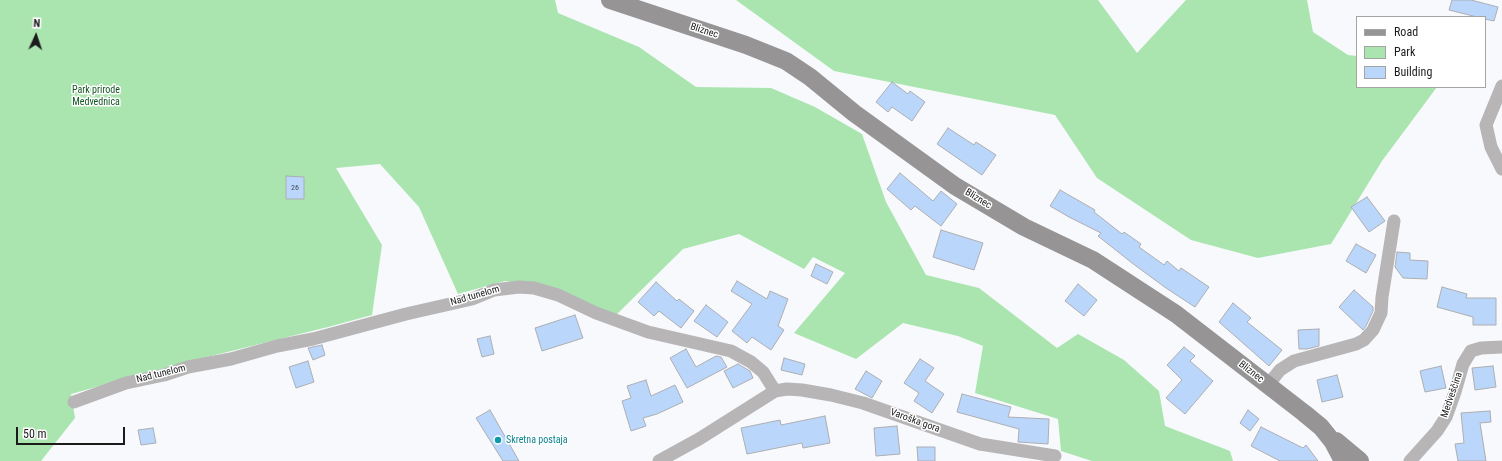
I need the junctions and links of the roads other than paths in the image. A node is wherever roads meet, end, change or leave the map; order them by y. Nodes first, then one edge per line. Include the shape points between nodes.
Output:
1 (610, 0) edge
2 (1502, 86) edge
3 (1502, 169) edge
4 (1394, 221) dead end
5 (1502, 347) edge
6 (1268, 385) junction
7 (774, 391) junction
8 (74, 402) dead end
9 (1327, 434) junction
10 (1055, 456) dead end
11 (659, 461) edge
12 (1343, 461) edge
13 (1360, 461) edge
14 (1410, 461) edge

1 - 6 main road, Bliznec via 746,45 786,61 955,186 1024,227 1093,260 1176,314
2 - 3 street via 1486,125 1491,147
4 - 6 street via 1381,313 1372,330 1364,340 1356,344 1294,362 1280,370
5 - 14 street, Medveščina via 1480,348 1471,352 1463,364 1446,417
6 - 9 main road, Bliznec
7 - 8 street, Nad tunelom via 763,372 731,351 648,332 602,316 558,295 534,288 519,287 494,290 472,299 313,340 277,346 231,360 188,367 126,383
7 - 10 street, Varoška gora via 802,390 831,395 870,405 980,444
7 - 11 street via 699,439
9 - 12 main road, Bliznec
9 - 13 main road, Bliznec

